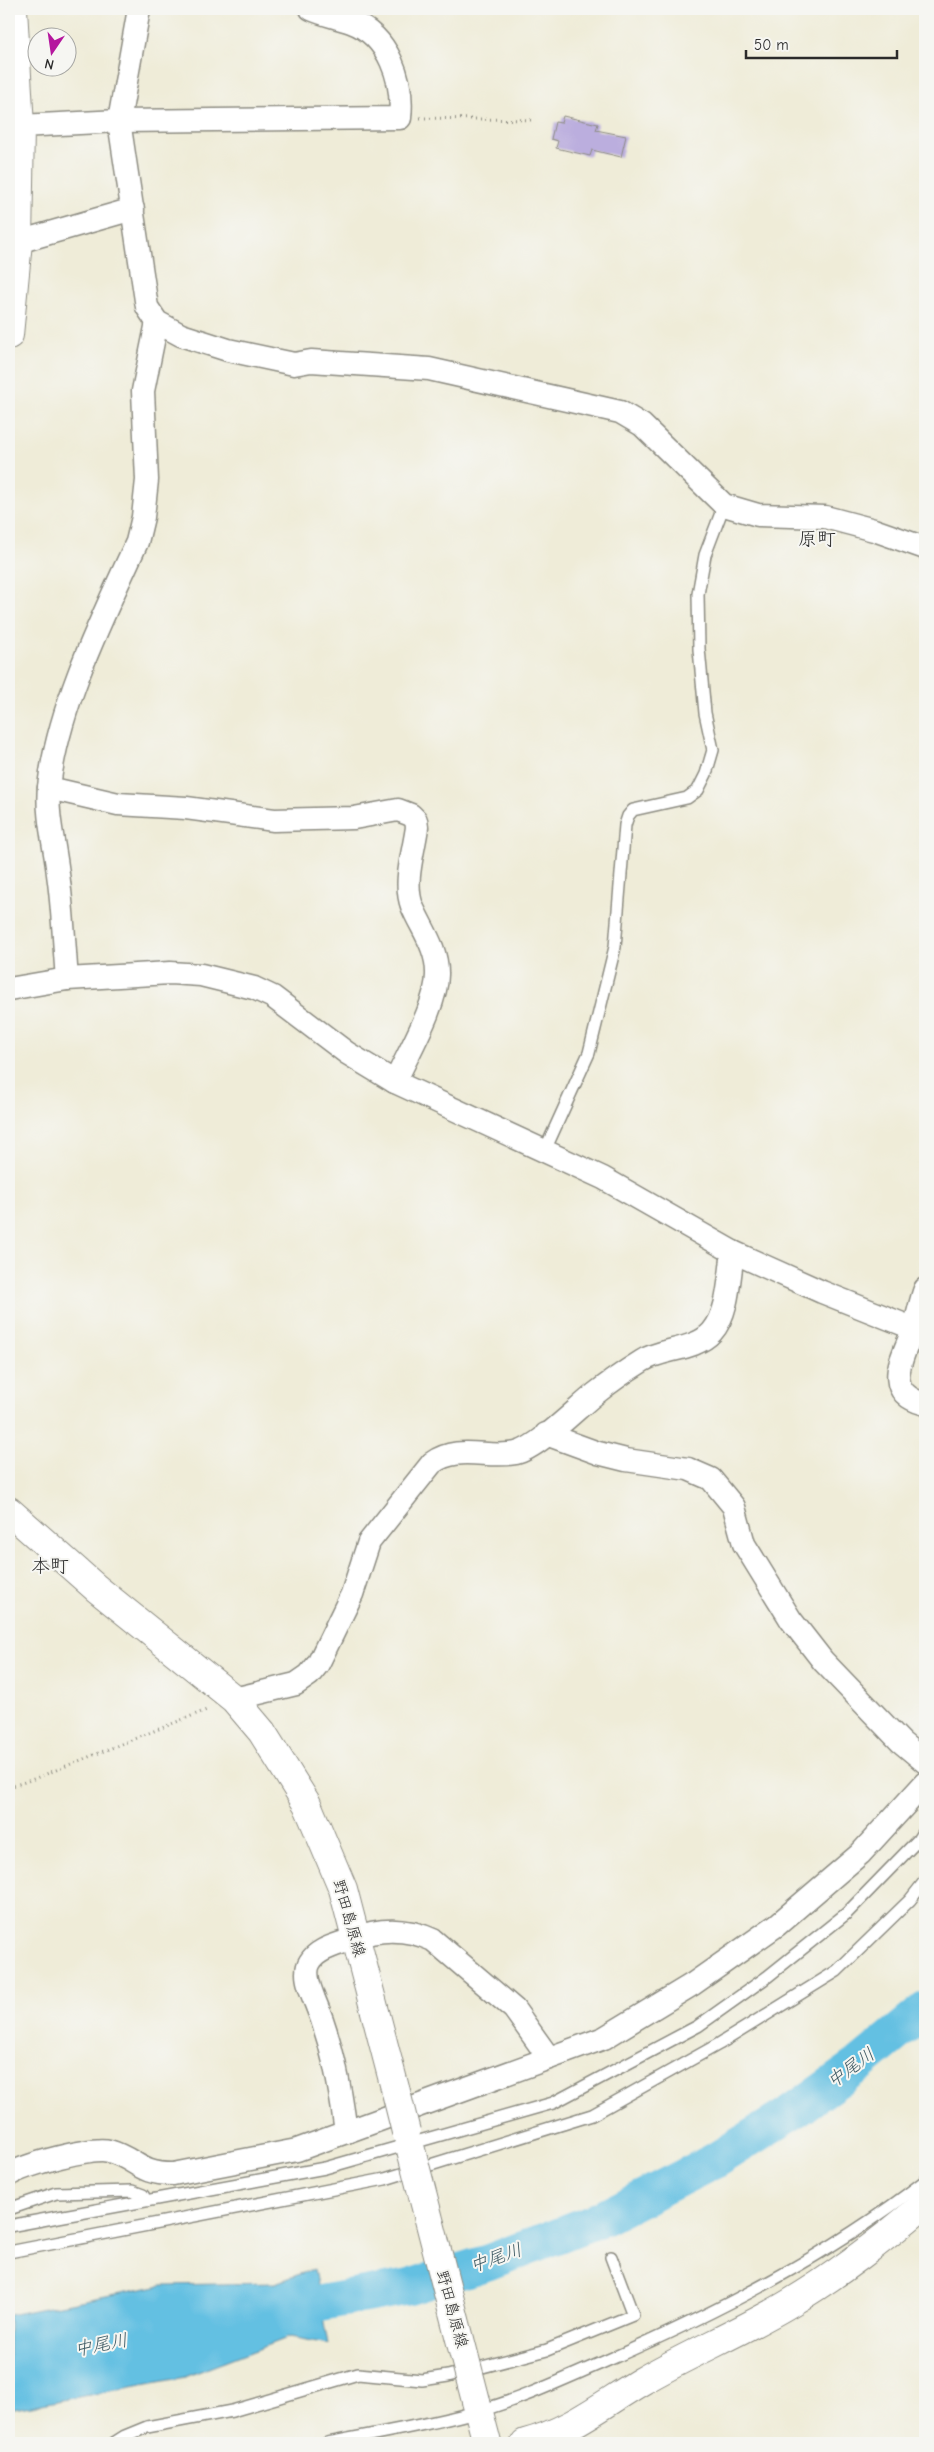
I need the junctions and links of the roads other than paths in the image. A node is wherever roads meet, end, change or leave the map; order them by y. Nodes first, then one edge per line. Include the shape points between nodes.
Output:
1 (13, 9) edge
2 (138, 9) edge
3 (311, 9) edge
4 (119, 121) junction
5 (20, 126) junction
6 (14, 159) edge
7 (132, 209) junction
8 (18, 242) junction
9 (157, 322) junction
10 (9, 335) edge
11 (724, 505) junction
12 (925, 548) edge
13 (49, 788) junction
14 (67, 979) junction
15 (9, 989) edge
16 (395, 1082) junction
17 (545, 1150) junction
18 (734, 1252) junction
19 (925, 1289) edge
20 (919, 1331) edge
21 (925, 1404) edge
22 (546, 1434) junction
23 (9, 1511) edge
24 (234, 1699) junction
25 (925, 1762) edge
26 (925, 1782) edge
27 (925, 1829) edge
28 (925, 1881) edge
29 (356, 1938) junction
30 (549, 2058) junction
31 (346, 2132) junction
32 (409, 2142) junction
33 (9, 2175) edge
34 (925, 2180) edge
35 (144, 2200) junction
36 (925, 2204) edge
37 (9, 2209) edge
38 (9, 2226) edge
39 (9, 2252) edge
40 (610, 2257) dead end
41 (481, 2420) edge
42 (535, 2442) edge
43 (114, 2443) edge
44 (327, 2443) edge

1 - 5 main road
2 - 4 street
3 - 4 street via 368,30 383,45 399,79 400,118
4 - 5 street
4 - 7 street
5 - 6 main road
6 - 8 main road
7 - 8 street
7 - 9 street via 147,307
8 - 10 main road
9 - 11 street via 180,335 219,347 294,364 311,361 429,369 620,412 642,426
9 - 13 street via 143,390 147,480 143,517 137,542 74,690 57,745
11 - 12 street via 758,515 825,517
11 - 17 lane via 705,555 698,594 700,668 713,750 698,790 687,798 633,810 628,816 615,947 589,1053
13 - 14 street
13 - 16 street via 118,804 186,808 274,820 354,818 390,810 411,815 417,827 409,893 436,960 438,974 430,1004
14 - 15 street
14 - 16 street via 170,973 220,978 254,988 273,997 348,1053
16 - 17 street
17 - 18 street via 603,1178
18 - 20 street
18 - 22 street via 724,1303 718,1324 711,1333 702,1340 644,1360 596,1393
19 - 20 street
20 - 21 street via 901,1361 898,1380 908,1396
22 - 24 street via 518,1453 452,1453 432,1463 369,1542 352,1594 318,1664 309,1675 296,1684
22 - 25 street via 626,1460 688,1469 711,1479 734,1507 744,1544 791,1620 823,1662 900,1742
23 - 24 main road, 野田島原線 via 96,1588
24 - 29 main road, 野田島原線 via 262,1732 307,1804 343,1889
26 - 30 street via 860,1854 777,1925 693,1984 604,2038
27 - 32 lane via 847,1912 767,1977 698,2026 553,2103 445,2136
28 - 39 lane via 910,1900 837,1971 720,2044 592,2115 385,2179
29 - 30 street via 398,1929 433,1940 514,2010
29 - 31 street via 319,1952 309,1963 307,1974 308,1985 326,2028 341,2091
29 - 32 main road, 野田島原線, bridge
30 - 31 street
31 - 33 street via 298,2150 173,2174 144,2170 116,2153 96,2150 27,2166
32 - 35 lane via 325,2168
32 - 41 main road, 野田島原線, bridge
34 - 41 lane via 851,2232 716,2311 545,2387
35 - 37 lane via 143,2195 132,2191 56,2194
35 - 38 lane
36 - 42 main road via 865,2254 796,2300 643,2381 568,2428
40 - 43 lane via 633,2315 547,2350 422,2380 358,2374 232,2411 147,2427
41 - 44 lane

